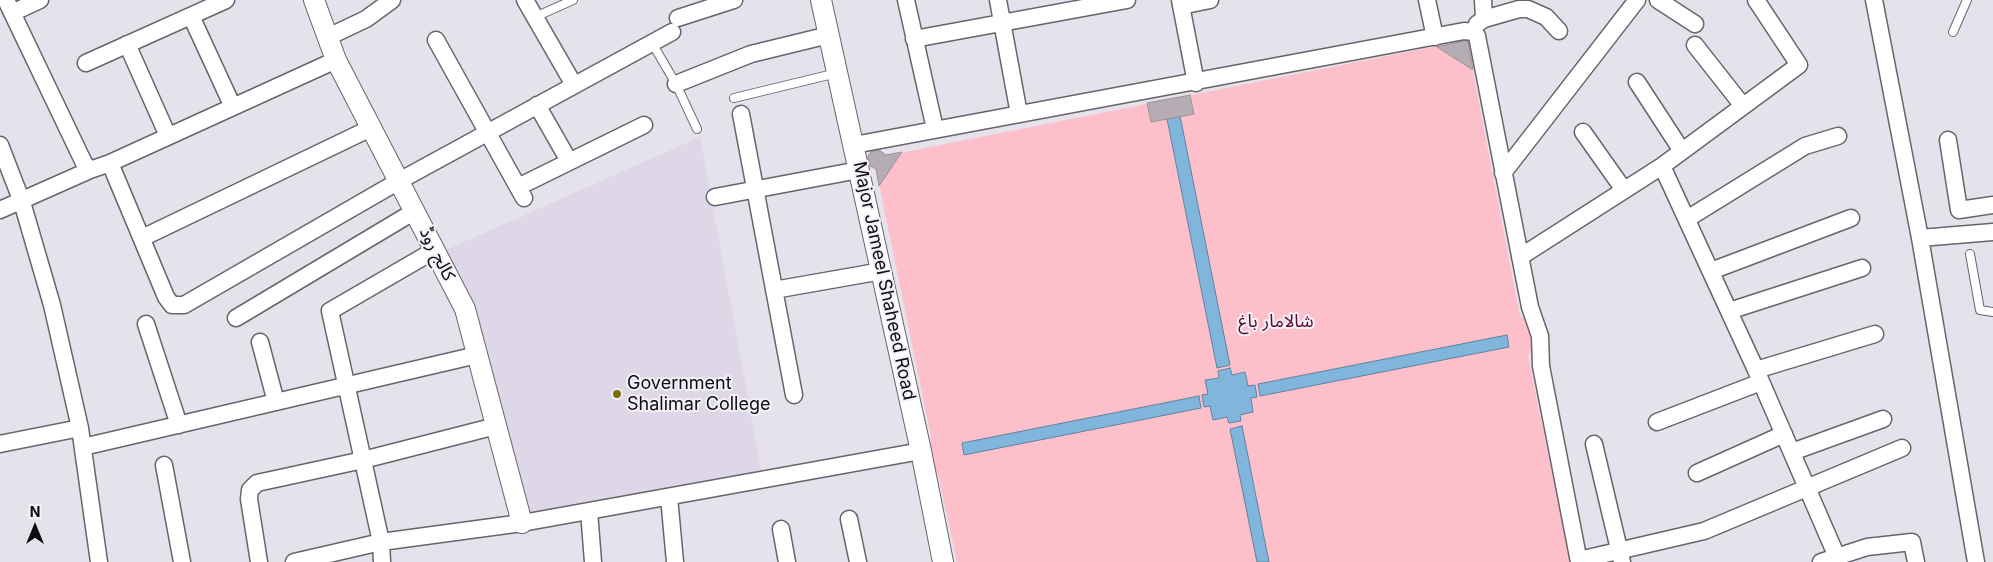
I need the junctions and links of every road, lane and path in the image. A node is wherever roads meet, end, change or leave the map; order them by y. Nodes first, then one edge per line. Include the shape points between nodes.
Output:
1 (40, 0) edge
2 (226, 0) edge
3 (314, 0) edge
4 (392, 0) edge
5 (526, 0) edge
6 (573, 0) edge
7 (734, 0) edge
8 (821, 0) edge
9 (906, 0) edge
10 (998, 0) edge
11 (1127, 0) edge
12 (1210, 0) edge
13 (1427, 0) edge
14 (1483, 0) edge
15 (1637, 0) edge
16 (1658, 0) edge
17 (1756, 0) edge
18 (1874, 0) edge
19 (1968, 0) edge
20 (1180, 3) edge
21 (9, 6) edge
22 (1681, 6) edge
23 (192, 16) junction
24 (535, 17) junction
25 (1484, 19) junction
26 (1002, 23) junction
27 (1696, 24) dead end
28 (1469, 30) junction
29 (1559, 30) dead end
30 (1953, 32) dead end
31 (829, 35) junction
32 (328, 37) junction
33 (1435, 37) junction
34 (436, 40) dead end
35 (914, 40) junction
36 (652, 43) junction
37 (127, 44) junction
38 (1695, 45) dead end
39 (336, 60) junction
40 (86, 63) dead end
41 (838, 72) junction
42 (1196, 82) junction
43 (1637, 82) dead end
44 (676, 84) junction
45 (574, 86) junction
46 (734, 98) dead end
47 (538, 105) junction
48 (1743, 106) junction
49 (233, 107) junction
50 (741, 114) dead end
51 (1019, 114) junction
52 (644, 125) dead end
53 (371, 128) junction
54 (697, 129) dead end
55 (935, 130) junction
56 (488, 132) junction
57 (1583, 132) dead end
58 (168, 136) junction
59 (1838, 136) dead end
60 (1948, 140) dead end
61 (0, 144) edge
62 (854, 145) junction
63 (1682, 151) junction
64 (569, 161) junction
65 (110, 163) junction
66 (1662, 166) junction
67 (90, 170) junction
68 (860, 170) junction
69 (1503, 172) junction
70 (399, 181) junction
71 (755, 189) junction
72 (1624, 190) junction
73 (714, 197) dead end
74 (22, 202) junction
75 (1993, 205) edge
76 (0, 210) edge
77 (415, 211) junction
78 (1851, 218) dead end
79 (1687, 220) junction
80 (1993, 232) edge
81 (142, 238) junction
82 (1920, 238) junction
83 (435, 250) junction
84 (1970, 254) dead end
85 (1520, 257) junction
86 (1862, 268) dead end
87 (882, 271) junction
88 (1710, 272) junction
89 (774, 290) junction
90 (1729, 311) junction
91 (1993, 312) edge
92 (236, 318) dead end
93 (146, 324) dead end
94 (1875, 334) dead end
95 (260, 342) dead end
96 (477, 355) junction
97 (1758, 376) junction
98 (347, 386) junction
99 (794, 395) dead end
100 (276, 402) junction
101 (1883, 419) dead end
102 (1657, 422) dead end
103 (179, 425) junction
104 (496, 426) junction
105 (80, 428) junction
106 (1784, 434) junction
107 (0, 444) edge
108 (1594, 444) dead end
109 (83, 447) junction
110 (1902, 448) dead end
111 (921, 451) junction
112 (1792, 452) junction
113 (363, 460) junction
114 (164, 465) dead end
115 (1696, 473) dead end
116 (1807, 488) junction
117 (669, 497) junction
118 (589, 511) junction
119 (849, 519) dead end
120 (522, 523) junction
121 (781, 529) dead end
122 (381, 542) junction
123 (1621, 557) edge
124 (1837, 557) junction
125 (1579, 561) edge
126 (99, 562) edge
127 (182, 562) edge
128 (260, 562) edge
129 (294, 562) edge
130 (382, 562) edge
131 (593, 562) edge
132 (675, 562) edge
133 (787, 562) edge
134 (858, 562) edge
135 (943, 562) edge
136 (1821, 562) edge
137 (1916, 562) edge
138 (1976, 562) edge

1 - 21 street
2 - 23 street
3 - 32 street, کالج روڈ
4 - 32 street via 366,19
5 - 24 street
6 - 24 lane
7 - 36 street via 675,25
8 - 31 street, Major Jameel Shaheed Road
9 - 35 street
10 - 26 street
11 - 26 street
12 - 20 street
13 - 33 street
14 - 25 street
15 - 69 street
16 - 22 street
17 - 48 street via 1799,65
18 - 82 street
19 - 30 lane
20 - 42 street
21 - 67 street
22 - 27 street
23 - 37 street
23 - 49 street
24 - 45 street
25 - 28 street
25 - 29 street via 1528,9 1546,17
26 - 35 street
26 - 51 street
28 - 33 street
28 - 69 street via 1477,36
31 - 41 street, Major Jameel Shaheed Road
31 - 44 street via 751,54
32 - 39 street, کالج روڈ
33 - 42 street
34 - 56 street
35 - 55 street
36 - 44 lane
36 - 45 street
37 - 40 street
37 - 58 street
38 - 48 street
39 - 49 street
39 - 53 street, کالج روڈ
41 - 46 lane
41 - 62 street, Major Jameel Shaheed Road
42 - 51 street
43 - 63 street
44 - 54 lane
45 - 47 street
47 - 56 street
47 - 64 street
48 - 63 street
49 - 58 street
50 - 71 street
51 - 55 street
52 - 64 street
53 - 70 street, کالج روڈ
53 - 81 street
55 - 62 street
56 - 64 street via 521,192
56 - 70 street
57 - 72 street
58 - 65 street
59 - 79 street via 1805,146
60 - 75 street via 1959,210
61 - 74 street
62 - 68 street, Major Jameel Shaheed Road
63 - 66 street
65 - 67 street
65 - 81 street
66 - 72 street
66 - 79 street
67 - 74 street
68 - 71 street
68 - 87 street, Major Jameel Shaheed Road
69 - 85 street
70 - 77 street, کالج روڈ
70 - 81 street via 184,305 172,304 166,297
71 - 73 street
71 - 89 street
72 - 85 street
74 - 76 street
74 - 105 street via 52,305
77 - 83 street, کالج روڈ
77 - 92 street
78 - 88 street
79 - 88 street
80 - 82 street
82 - 138 street
83 - 96 street, کالج روڈ via 465,309
83 - 98 street via 330,311
84 - 91 lane via 1980,310
85 - 125 street via 1540,336 1541,366
86 - 90 street
87 - 89 street
87 - 111 street, Major Jameel Shaheed Road
88 - 90 street
89 - 99 street
90 - 97 street
93 - 103 street
94 - 97 street
95 - 100 street
96 - 98 street
96 - 104 street, کالج روڈ
97 - 102 street
97 - 106 street
98 - 100 street
98 - 113 street
100 - 103 street
101 - 112 street
103 - 109 street
104 - 113 street
104 - 120 street, کالج روڈ
105 - 107 street
105 - 109 street
106 - 112 street
106 - 115 street
108 - 123 street
109 - 126 street
110 - 116 street
111 - 117 street
111 - 135 street, Major Jameel Shaheed Road
112 - 116 street
113 - 122 street
113 - 128 street via 257,483 250,490 249,500
114 - 127 street
116 - 123 street via 1704,531
116 - 124 street
117 - 118 street
117 - 132 street
118 - 120 street
118 - 131 street
119 - 134 street
120 - 122 street
121 - 133 street
122 - 129 street
122 - 130 street
123 - 125 street
124 - 136 street
124 - 137 street via 1867,547 1912,542

